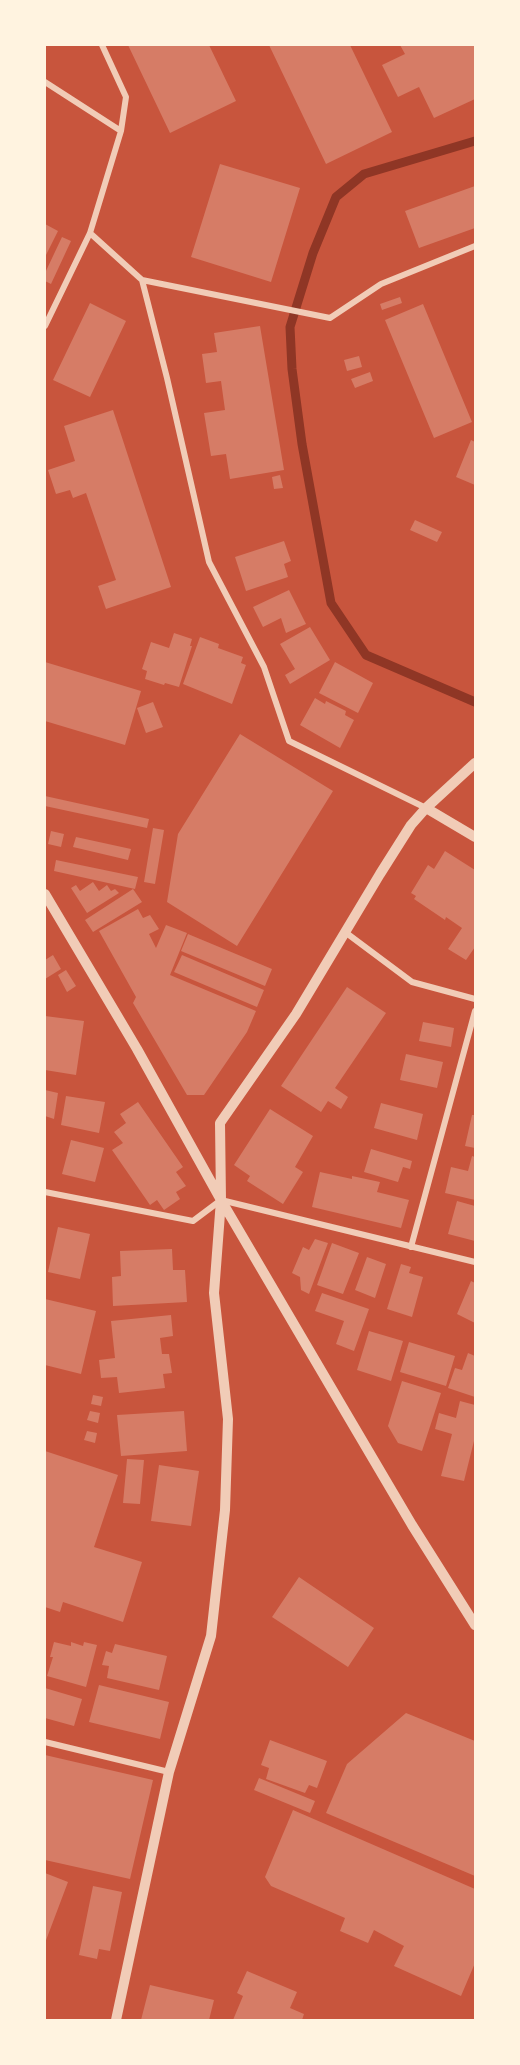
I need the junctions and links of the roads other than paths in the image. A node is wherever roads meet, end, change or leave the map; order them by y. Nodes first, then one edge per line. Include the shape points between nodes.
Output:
1 (102, 45) edge
2 (45, 82) edge
3 (122, 131) junction
4 (90, 233) junction
5 (475, 246) edge
6 (142, 280) junction
7 (45, 326) edge
8 (475, 763) edge
9 (426, 808) junction
10 (475, 837) edge
11 (45, 894) edge
12 (345, 932) junction
13 (475, 999) edge
14 (475, 1011) edge
15 (45, 1192) edge
16 (221, 1200) junction
17 (411, 1247) junction
18 (475, 1262) edge
19 (475, 1625) edge
20 (45, 1742) edge
21 (169, 1772) junction
22 (116, 2020) edge

1 - 3 street via 126,97
2 - 3 street
3 - 4 street
4 - 6 street
4 - 7 street
5 - 6 street via 381,284 330,318
6 - 9 street via 209,562 264,667 289,741
8 - 9 street
9 - 10 street
9 - 12 street via 411,825
11 - 16 street
12 - 13 street via 412,982
12 - 16 street via 296,1014 220,1123
14 - 17 street
15 - 16 street via 193,1221
16 - 17 street
16 - 19 street
16 - 21 street via 214,1293 228,1419 225,1510 211,1636
17 - 18 street
20 - 21 street
21 - 22 street

